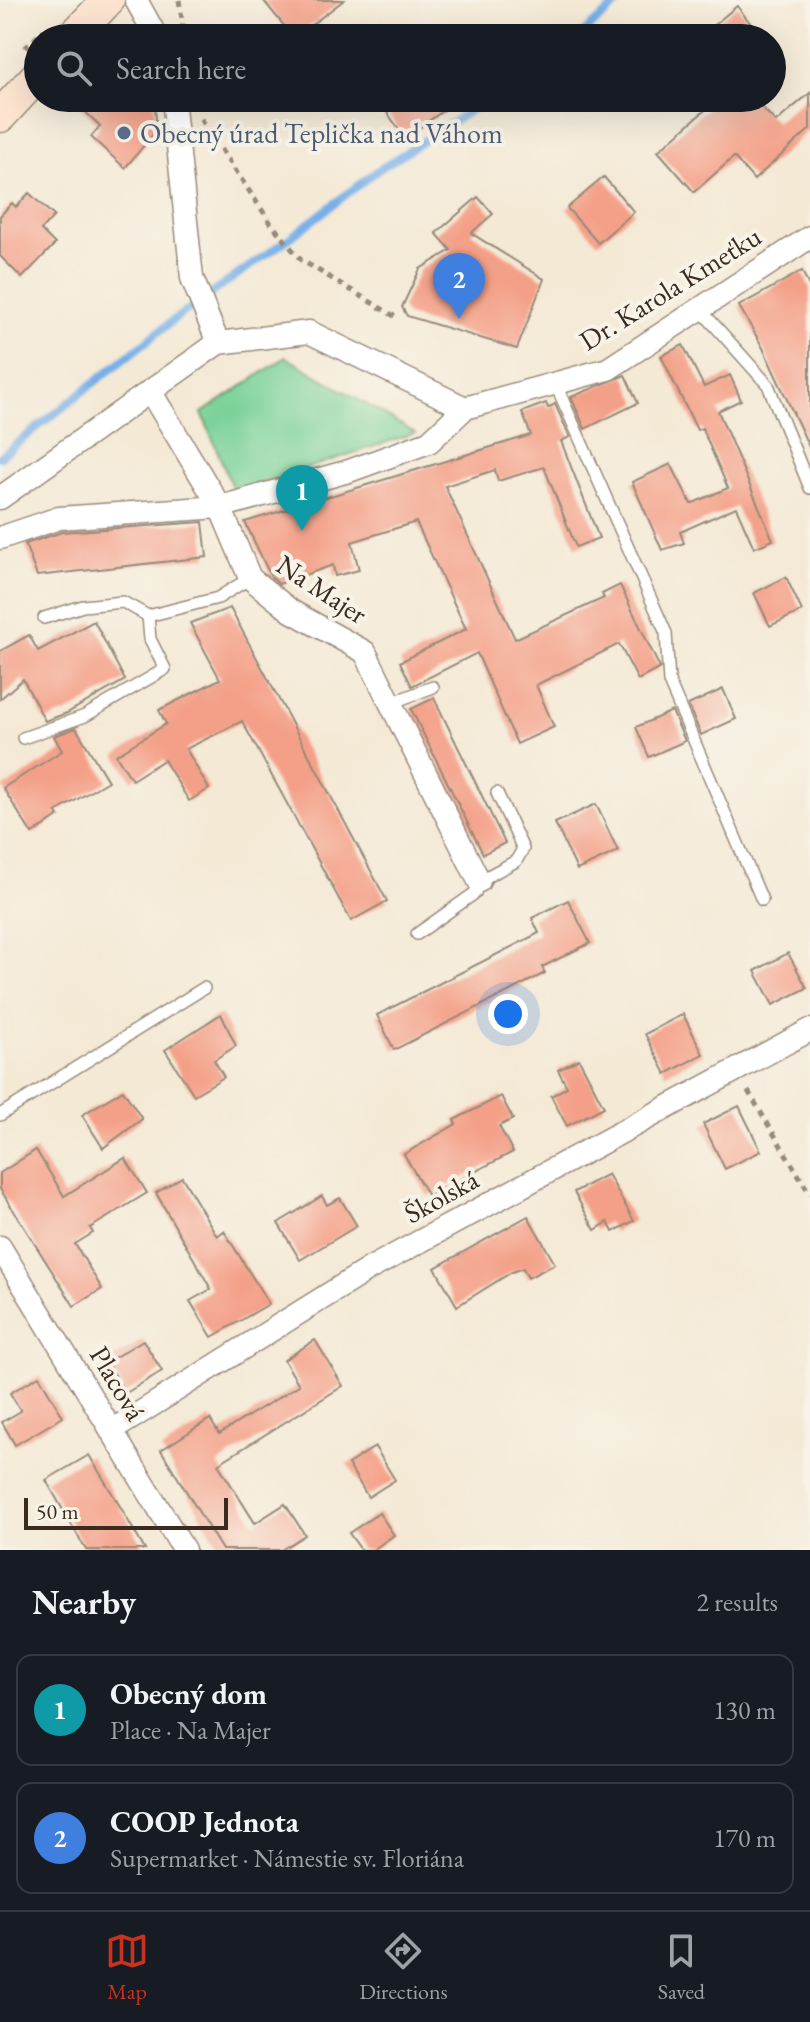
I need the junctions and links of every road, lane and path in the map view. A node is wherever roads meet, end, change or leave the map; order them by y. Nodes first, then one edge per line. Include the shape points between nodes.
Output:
1 (108, 0) edge
2 (136, 0) edge
3 (179, 0) edge
4 (53, 24) edge
5 (68, 24) edge
6 (85, 24) edge
7 (149, 24) edge
8 (183, 24) edge
9 (24, 71) edge
10 (175, 112) edge
11 (197, 114) dead end
12 (0, 116) edge
13 (808, 244) edge
14 (700, 309) junction
15 (399, 319) dead end
16 (218, 343) junction
17 (556, 385) junction
18 (150, 391) junction
19 (465, 408) junction
20 (810, 488) edge
21 (0, 498) edge
22 (220, 507) junction
23 (0, 538) edge
24 (250, 578) junction
25 (148, 616) junction
26 (44, 618) dead end
27 (433, 687) dead end
28 (391, 703) junction
29 (23, 738) dead end
30 (497, 793) dead end
31 (479, 881) junction
32 (762, 900) dead end
33 (417, 934) dead end
34 (204, 988) dead end
35 (810, 1030) edge
36 (735, 1069) junction
37 (0, 1115) edge
38 (810, 1194) edge
39 (0, 1247) edge
40 (111, 1431) junction
41 (184, 1550) edge

1 - 6 main road
2 - 7 street
3 - 8 path
4 - 5 path via 60,13
9 - 12 main road
10 - 16 street via 195,288
11 - 15 path via 298,255
13 - 14 street, Dr. Karola Kmeťku
14 - 17 street, Dr. Karola Kmeťku via 608,369
14 - 20 lane via 768,385
16 - 18 street
16 - 19 street via 309,332
17 - 19 street, Dr. Karola Kmeťku
17 - 32 lane via 666,633 669,682
18 - 21 street
18 - 22 street, Na Majer
19 - 22 street via 429,442
22 - 23 street via 59,518
22 - 24 street, Na Majer
24 - 25 lane via 218,598
24 - 28 street, Na Majer via 291,611 365,652
25 - 26 lane via 123,602 83,606
25 - 29 lane via 150,639 165,669 85,716
27 - 28 lane
28 - 31 street, Na Majer
30 - 31 lane via 523,849 516,861
31 - 33 lane via 475,893
34 - 37 lane
35 - 36 street, Školská
36 - 38 path
36 - 40 street, Školská via 369,1269
39 - 40 street, Placová
40 - 41 street, Placová

